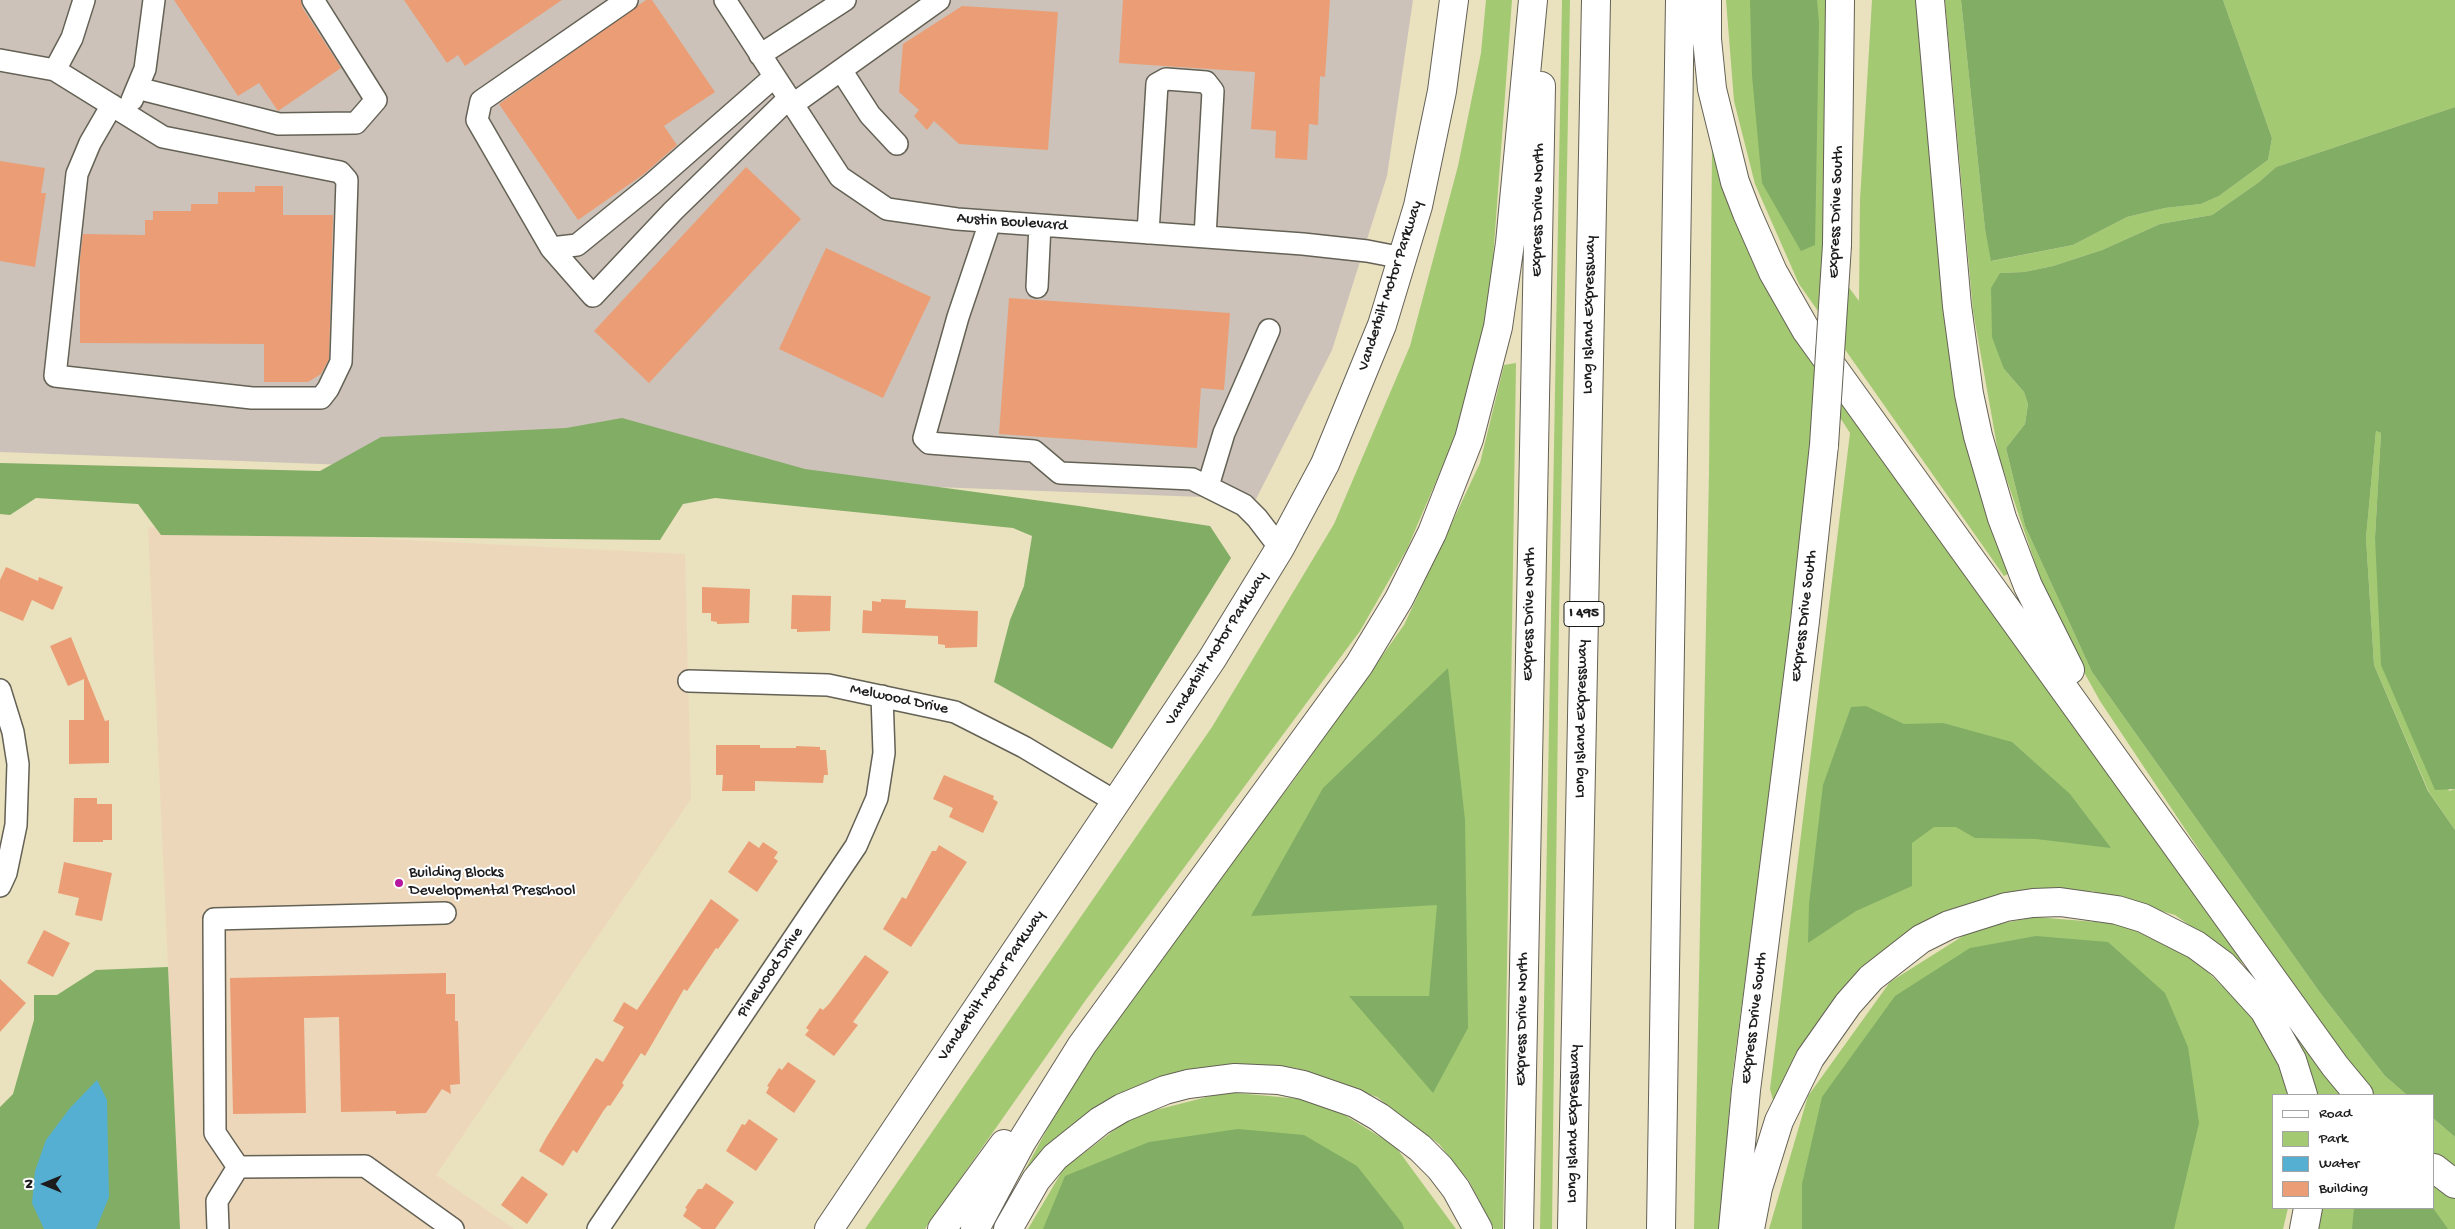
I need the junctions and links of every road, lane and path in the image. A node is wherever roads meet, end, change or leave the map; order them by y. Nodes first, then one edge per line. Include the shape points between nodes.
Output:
1 (84, 0) edge
2 (154, 0) edge
3 (313, 0) edge
4 (627, 0) edge
5 (724, 0) edge
6 (845, 0) edge
7 (939, 0) edge
8 (1454, 0) edge
9 (1533, 0) edge
10 (1544, 0) edge
11 (1596, 0) edge
12 (1680, 0) edge
13 (1707, 0) edge
14 (1840, 0) edge
15 (1849, 0) edge
16 (1930, 0) edge
17 (760, 55) junction
18 (0, 60) edge
19 (55, 70) junction
20 (842, 70) junction
21 (774, 77) junction
22 (1840, 81) junction
23 (137, 88) junction
24 (790, 102) junction
25 (119, 110) junction
26 (897, 144) dead end
27 (990, 222) junction
28 (1040, 225) junction
29 (1148, 233) junction
30 (1205, 237) junction
31 (551, 248) junction
32 (1403, 258) junction
33 (1037, 287) dead end
34 (1269, 330) dead end
35 (1208, 486) junction
36 (1280, 548) junction
37 (689, 681) dead end
38 (0, 690) edge
39 (882, 696) junction
40 (2138, 788) junction
41 (1116, 802) junction
42 (0, 886) edge
43 (445, 913) dead end
44 (1082, 1045) junction
45 (2303, 1094) edge
46 (2358, 1094) edge
47 (238, 1167) junction
48 (2435, 1169) edge
49 (2455, 1184) edge
50 (2308, 1209) edge
51 (218, 1229) edge
52 (453, 1229) edge
53 (598, 1229) edge
54 (829, 1229) edge
55 (942, 1229) edge
56 (975, 1229) edge
57 (1008, 1229) edge
58 (1478, 1229) edge
59 (1519, 1229) edge
60 (1572, 1229) edge
61 (1661, 1229) edge
62 (1733, 1229) edge
63 (1750, 1229) edge
64 (2304, 1229) edge

1 - 19 street via 72,38
2 - 23 street via 145,69
3 - 23 street via 376,100 356,123 279,124
4 - 31 street via 481,101 477,120
5 - 17 street, Austin Boulevard
6 - 17 street
7 - 20 street
8 - 32 main road, Vanderbilt Motor Parkway via 1435,129
9 - 44 main road via 1509,252 1498,327 1472,430 1445,503 1399,599 1359,665
10 - 59 main road, Express Drive North
11 - 60 main road, Long Island Expressway / I 495
12 - 61 main road
13 - 40 main road via 1709,65 1718,119 1746,213 1773,272 1806,330
14 - 22 main road, Express Drive South
15 - 22 main road
16 - 40 main road via 1957,306 1978,436 2002,518 2043,620
17 - 21 street, Austin Boulevard
18 - 19 street
19 - 25 street
20 - 24 street
20 - 26 street via 870,115
21 - 24 street, Austin Boulevard
21 - 31 street via 652,184 577,244
22 - 62 main road, Express Drive South, bridge via 1837,245 1824,445 1746,1090
23 - 25 street
24 - 27 street, Austin Boulevard via 840,177 887,208
24 - 31 street via 673,211 593,296
25 - 25 street via 163,137 340,172 347,180 341,362 321,398 252,398 55,376 77,174 90,143
27 - 28 street, Austin Boulevard
27 - 35 street via 958,317 924,438 929,443 1034,451 1060,473 1192,479
28 - 29 street, Austin Boulevard
28 - 33 street
29 - 30 street, Austin Boulevard
29 - 30 street via 1157,84 1166,79 1206,82 1213,92
30 - 32 street, Austin Boulevard via 1367,251
32 - 36 main road, Vanderbilt Motor Parkway via 1382,325 1350,408 1325,464
34 - 35 street via 1224,433
35 - 36 street via 1244,505
36 - 41 main road, Vanderbilt Motor Parkway via 1212,659
37 - 39 street, Melwood Drive via 828,685
38 - 42 street via 13,732 18,764 16,825 6,873
39 - 41 street, Melwood Drive via 955,712 1024,747
39 - 53 street, Pinewood Drive via 884,753 877,798 856,846
40 - 46 main road
41 - 54 main road, Vanderbilt Motor Parkway
43 - 47 street via 214,919 215,1132
44 - 55 main road
44 - 56 main road via 1022,1141
45 - 63 main road via 2292,1060 2264,1010 2223,965 2196,945 2143,918 2117,910 2060,902 2006,907 1949,925 1921,939 1872,978 1848,1004 1810,1058 1779,1121 1764,1163
47 - 51 street via 218,1201
47 - 52 street via 365,1166
48 - 49 main road
50 - 64 main road
57 - 58 main road via 1036,1180 1055,1157 1100,1121 1165,1090 1235,1078 1279,1080 1302,1085 1355,1103 1379,1116 1440,1168

